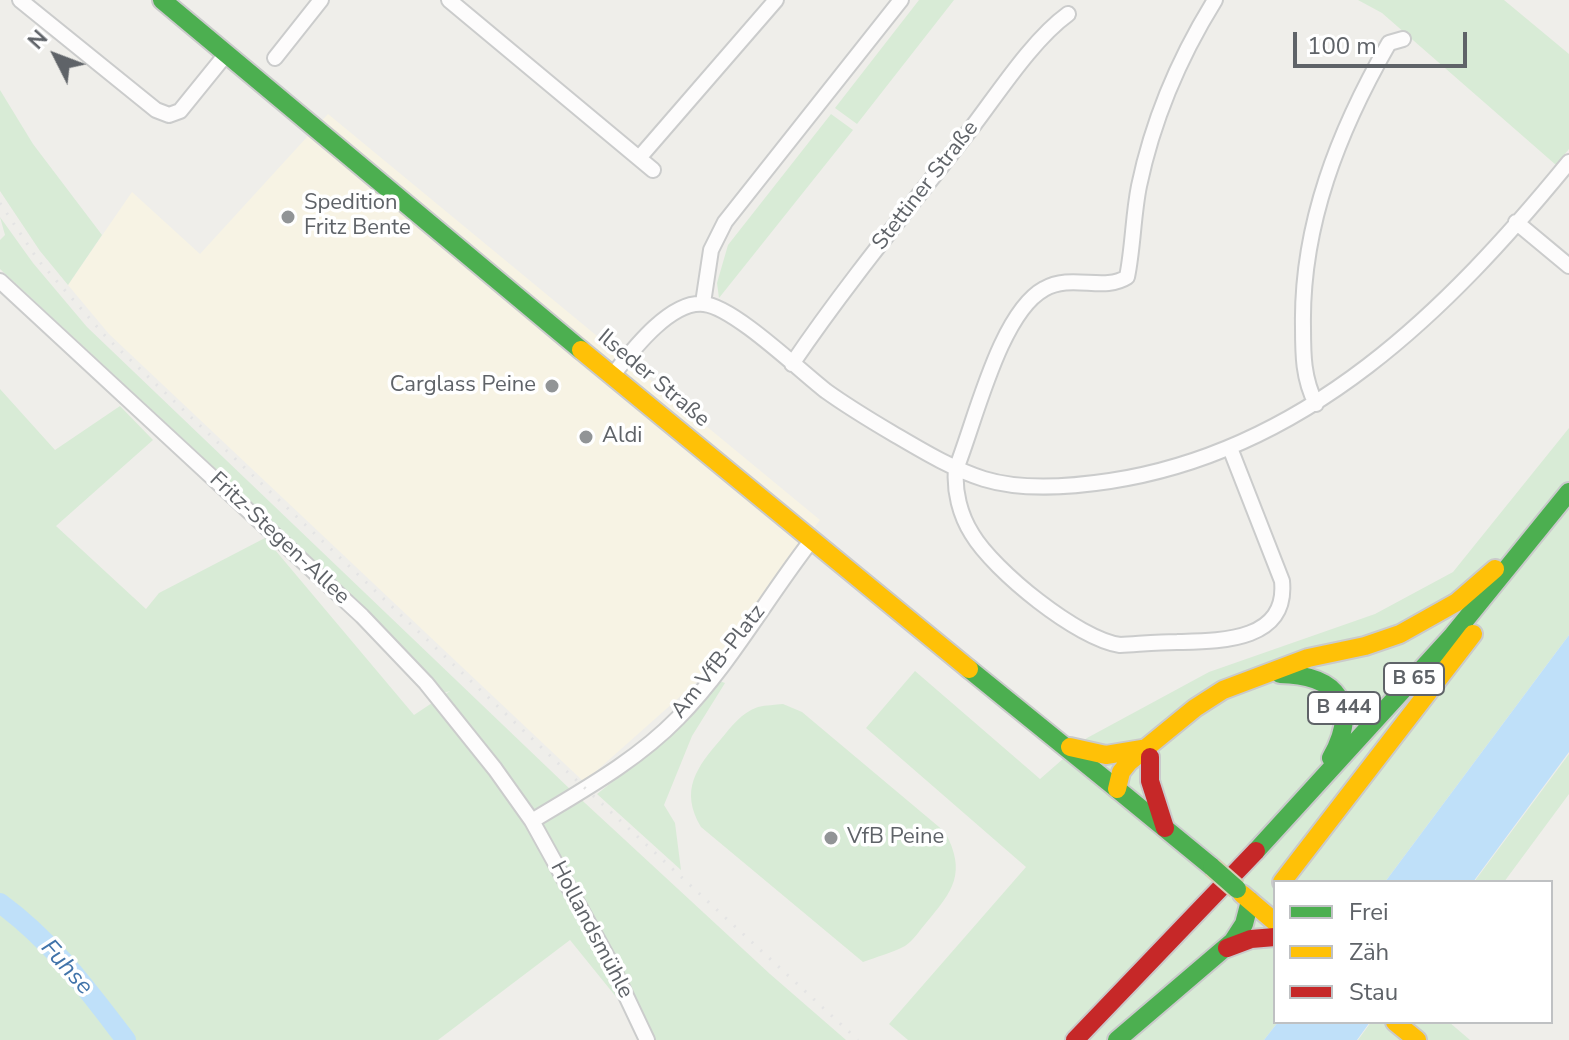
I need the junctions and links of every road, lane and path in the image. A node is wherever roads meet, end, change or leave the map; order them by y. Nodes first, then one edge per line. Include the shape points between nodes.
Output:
1 (20, 0) edge
2 (162, 0) edge
3 (321, 0) edge
4 (449, 0) edge
5 (776, 0) edge
6 (901, 0) edge
7 (1215, 0) edge
8 (1068, 14) dead end
9 (1403, 39) dead end
10 (227, 53) junction
11 (275, 58) dead end
12 (639, 158) junction
13 (1569, 162) edge
14 (653, 170) dead end
15 (1516, 222) junction
16 (1569, 266) edge
17 (0, 281) edge
18 (703, 303) junction
19 (792, 364) junction
20 (612, 376) junction
21 (1316, 404) junction
22 (1230, 448) junction
23 (956, 469) junction
24 (1569, 492) edge
25 (1541, 529) junction
26 (811, 541) junction
27 (1522, 555) junction
28 (1256, 678) junction
29 (1063, 744) junction
30 (1146, 753) junction
31 (1117, 789) junction
32 (1302, 800) junction
33 (532, 821) junction
34 (1165, 829) junction
35 (1299, 861) junction
36 (1284, 880) edge
37 (1294, 880) edge
38 (1273, 890) edge
39 (1243, 895) junction
40 (1273, 920) edge
41 (1273, 937) edge
42 (1226, 948) junction
43 (1397, 1024) edge
44 (647, 1040) edge
45 (1075, 1040) edge
46 (1117, 1040) edge
47 (1417, 1040) edge

1 - 10 street via 169,115 180,111
2 - 10 main road, Ilseder Straße
3 - 11 street
4 - 12 street
5 - 12 street
6 - 18 street via 725,222 711,250
7 - 23 street via 1158,113 1139,184 1127,277 1117,284 1056,284 1031,298 1002,344
8 - 19 street, Stettiner Straße via 1022,63
9 - 21 street via 1389,43 1375,66 1322,190 1302,312 1303,369
10 - 20 main road, Ilseder Straße
12 - 14 street
13 - 15 street
15 - 16 street
15 - 21 street via 1387,352
17 - 33 street, Fritz-Stegen-Allee via 362,616 452,715
18 - 19 street via 738,320
18 - 20 street via 662,322
19 - 23 street via 856,411
20 - 26 main road, Ilseder Straße
21 - 22 street
22 - 23 street via 1169,469 1090,484 1006,484
22 - 23 street via 1283,591 1268,623 1250,634 1222,640 1120,645 1072,624 1018,582 973,536 960,507
24 - 25 main road, B 65
25 - 27 main road, B 65
25 - 28 main road via 1457,602 1420,625
26 - 29 main road, Ilseder Straße
26 - 33 street, Am VfB-Platz via 675,721 596,783
27 - 32 main road, B 65
27 - 35 main road via 1483,620
28 - 30 main road, B 444 via 1207,699
28 - 32 main road, B 444 via 1317,676 1342,701 1345,733 1340,746
29 - 30 main road via 1094,754
29 - 31 main road, Ilseder Straße
30 - 31 main road via 1121,772
30 - 34 main road
31 - 34 main road, Ilseder Straße
32 - 45 main road, B 65
33 - 44 street, Hollandsmühle
34 - 39 main road, Ilseder Straße, bridge
35 - 36 main road
35 - 37 main road
38 - 39 main road
39 - 40 main road, Ilseder Straße
39 - 42 main road via 1244,924
41 - 42 main road
42 - 46 main road
43 - 47 main road

